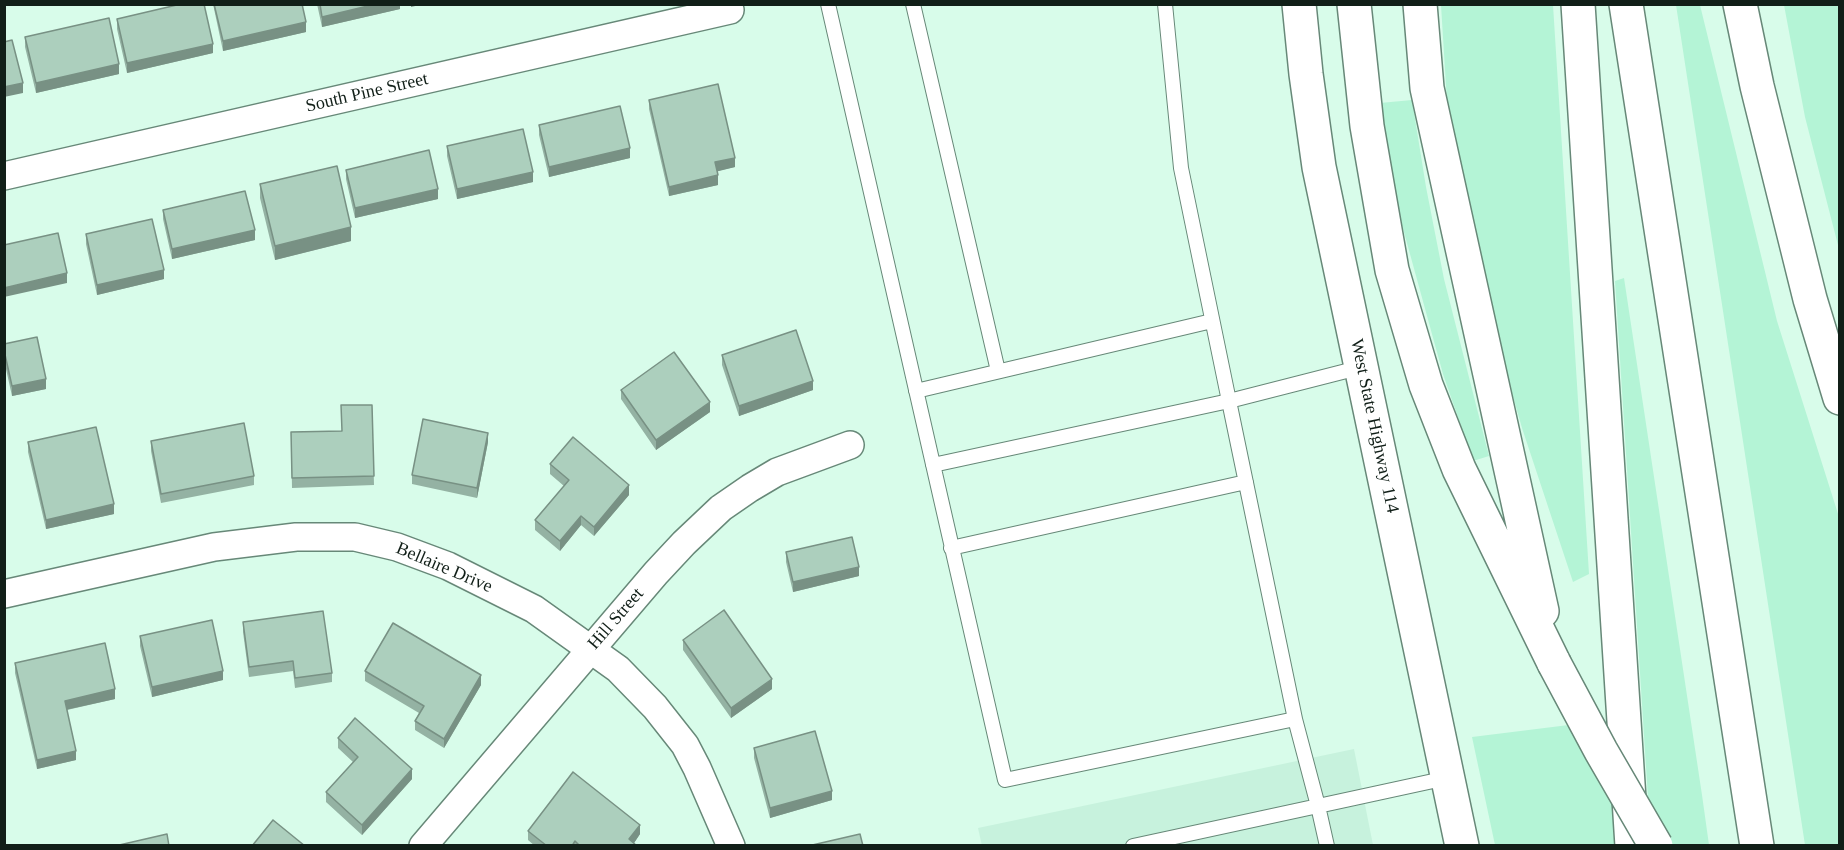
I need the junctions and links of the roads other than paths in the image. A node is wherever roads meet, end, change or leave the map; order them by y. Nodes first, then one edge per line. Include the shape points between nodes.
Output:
1 (828, 4) edge
2 (913, 4) edge
3 (1165, 4) edge
4 (1299, 4) edge
5 (1354, 4) edge
6 (1420, 4) edge
7 (1578, 4) edge
8 (1626, 4) edge
9 (1740, 4) edge
10 (730, 10) dead end
11 (4, 176) edge
12 (1212, 321) junction
13 (1362, 367) junction
14 (998, 371) junction
15 (916, 391) junction
16 (1839, 398) edge
17 (1229, 401) junction
18 (850, 445) dead end
19 (933, 465) junction
20 (1246, 482) junction
21 (951, 548) junction
22 (4, 594) edge
23 (591, 649) junction
24 (1554, 663) junction
25 (1295, 719) junction
26 (1447, 778) junction
27 (1318, 806) junction
28 (423, 846) edge
29 (731, 846) edge
30 (1133, 846) edge
31 (1327, 846) edge
32 (1462, 846) edge
33 (1632, 846) edge
34 (1656, 846) edge
35 (1757, 846) edge

1 - 15 lane
2 - 14 lane
3 - 12 lane via 1181,168
4 - 13 main road, West State Highway 114 via 1319,167
5 - 24 main road via 1367,126 1392,270 1426,385 1460,469
6 - 24 main road via 1427,88
7 - 33 main road
8 - 35 main road
9 - 16 main road via 1810,299
10 - 11 street, South Pine Street
12 - 14 lane
12 - 17 lane
13 - 17 lane
13 - 26 main road, West State Highway 114
14 - 15 lane
15 - 19 lane
17 - 19 lane
17 - 20 lane
18 - 23 street, Hill Street via 777,472 721,508 656,573
19 - 21 lane
20 - 21 lane
20 - 25 lane
21 - 25 lane via 1005,780
22 - 23 street, Bellaire Drive via 214,547 296,537 355,537 448,566 534,609
23 - 28 street, Hill Street
23 - 29 street, Bellaire Drive via 618,669 685,745
24 - 34 main road, bridge
25 - 27 lane
26 - 27 lane
26 - 32 main road, West State Highway 114
27 - 30 lane
27 - 31 lane

